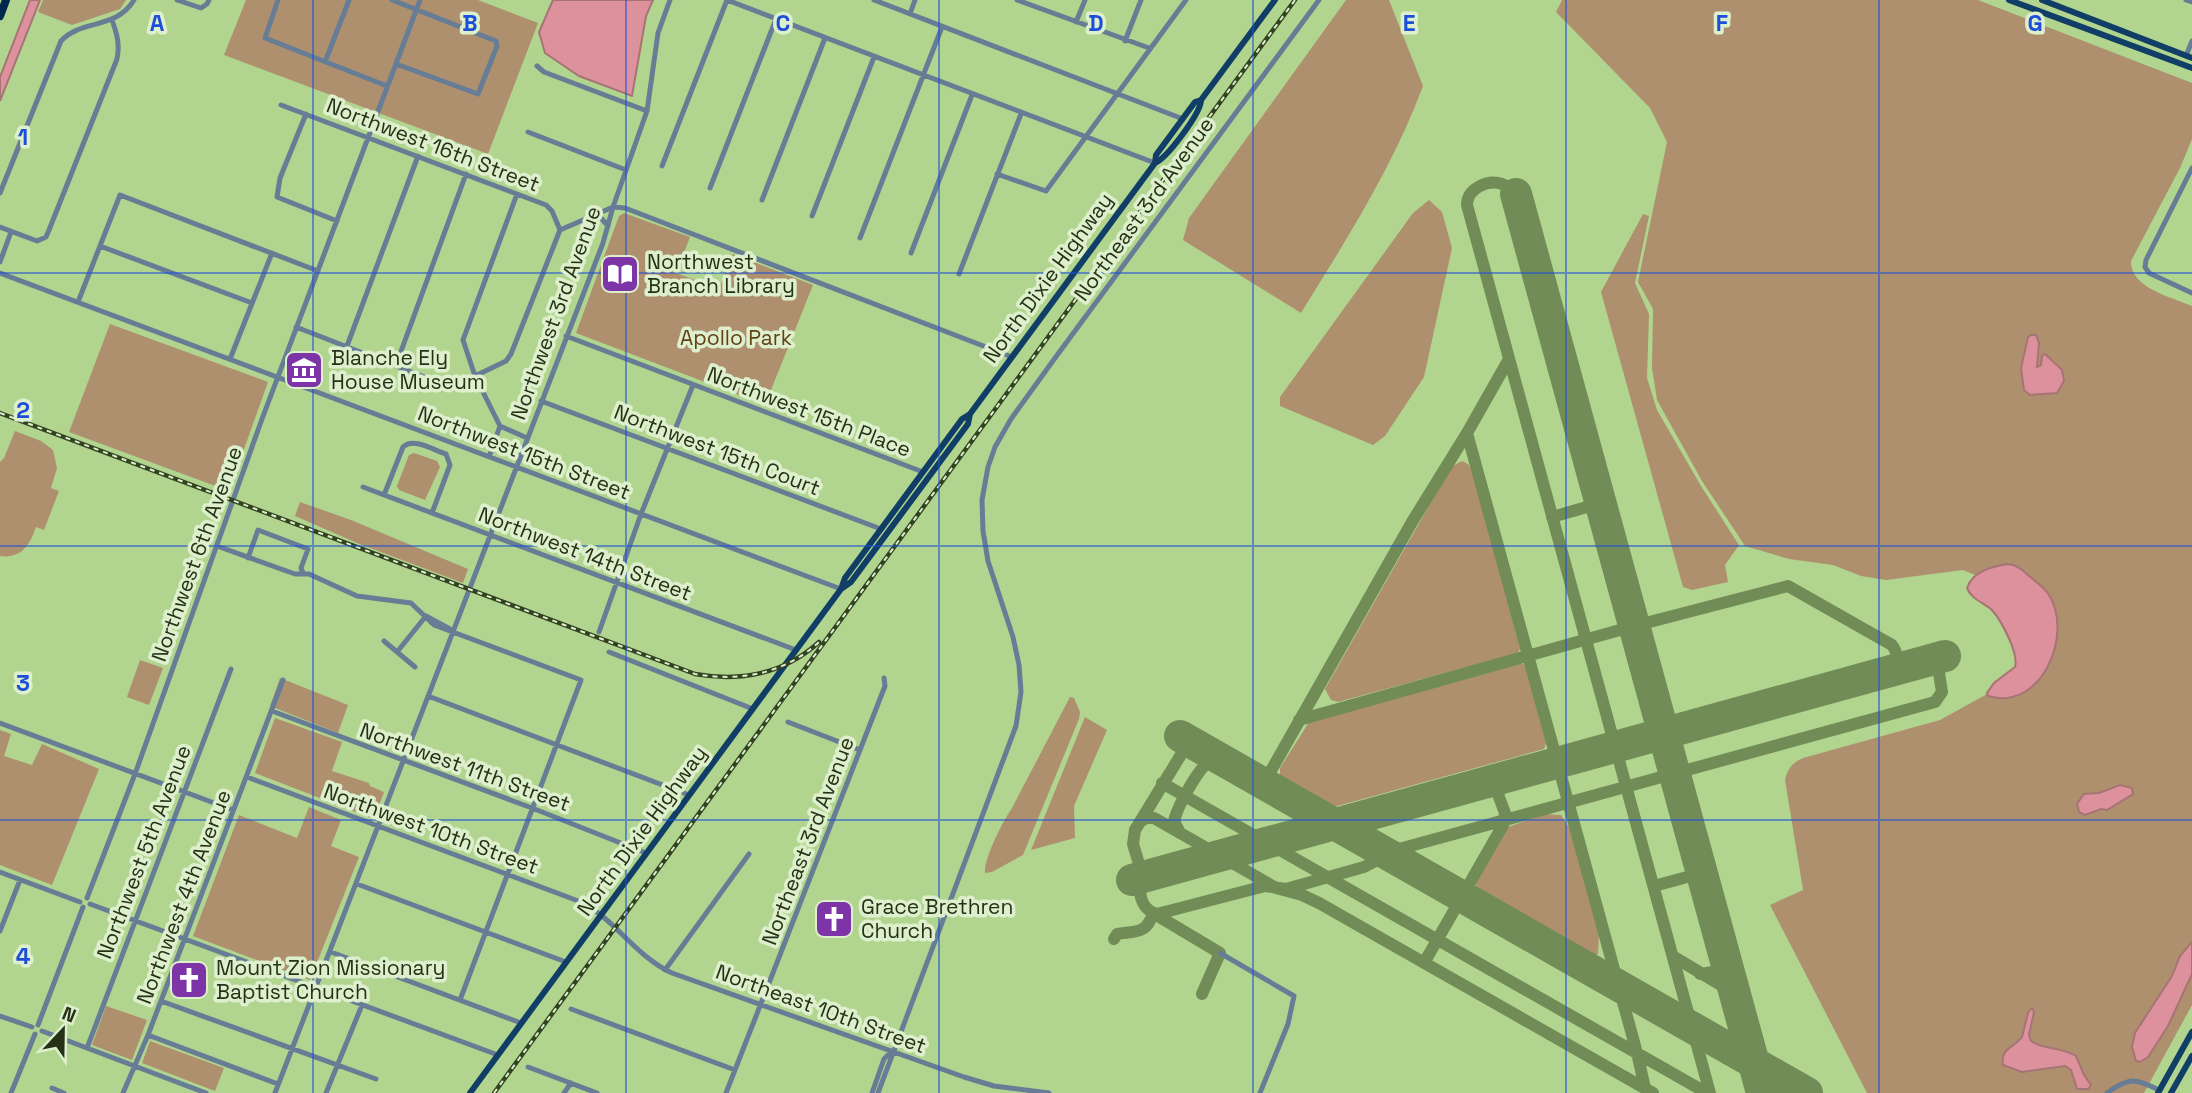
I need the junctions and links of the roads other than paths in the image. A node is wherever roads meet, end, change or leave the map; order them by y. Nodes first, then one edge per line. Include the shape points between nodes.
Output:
1 (6, 0) edge
2 (134, 0) edge
3 (177, 0) edge
4 (209, 0) edge
5 (278, 0) edge
6 (349, 0) edge
7 (392, 0) edge
8 (420, 0) edge
9 (670, 0) edge
10 (727, 0) edge
11 (874, 0) edge
12 (915, 0) edge
13 (1017, 0) edge
14 (1085, 0) edge
15 (1141, 0) edge
16 (1186, 0) edge
17 (1265, 0) edge
18 (1319, 0) edge
19 (2009, 0) edge
20 (2042, 0) edge
21 (2186, 0) edge
22 (1027, 2) edge
23 (1274, 2) edge
24 (2192, 2) edge
25 (416, 9) junction
26 (910, 14) junction
27 (0, 16) edge
28 (775, 19) junction
29 (112, 20) junction
30 (1076, 22) junction
31 (942, 27) junction
32 (825, 38) junction
33 (1125, 41) junction
34 (2192, 41) edge
35 (1149, 48) junction
36 (874, 57) junction
37 (2189, 57) edge
38 (325, 62) junction
39 (396, 64) junction
40 (537, 66) dead end
41 (2192, 68) edge
42 (923, 76) junction
43 (387, 86) junction
44 (1117, 94) junction
45 (972, 95) junction
46 (1201, 100) junction
47 (281, 105) dead end
48 (647, 111) junction
49 (306, 114) junction
50 (1021, 114) junction
51 (1183, 119) junction
52 (528, 132) dead end
53 (1085, 137) junction
54 (369, 138) junction
55 (418, 156) junction
56 (1155, 163) junction
57 (662, 166) dead end
58 (2192, 168) edge
59 (626, 170) junction
60 (997, 173) junction
61 (466, 174) junction
62 (710, 188) dead end
63 (0, 193) edge
64 (517, 194) junction
65 (762, 200) dead end
66 (613, 206) junction
67 (591, 216) junction
68 (812, 216) dead end
69 (337, 221) junction
70 (608, 226) junction
71 (0, 227) edge
72 (560, 230) junction
73 (11, 232) junction
74 (860, 238) dead end
75 (100, 246) junction
76 (272, 253) junction
77 (911, 253) dead end
78 (0, 262) edge
79 (318, 271) junction
80 (0, 273) edge
81 (959, 274) dead end
82 (2192, 293) edge
83 (78, 302) junction
84 (252, 303) junction
85 (296, 327) junction
86 (566, 336) junction
87 (347, 346) junction
88 (1012, 357) junction
89 (230, 359) junction
90 (396, 365) junction
91 (475, 376) junction
92 (277, 377) junction
93 (693, 385) junction
94 (541, 401) junction
95 (970, 414) junction
96 (500, 426) junction
97 (527, 438) junction
98 (667, 448) junction
99 (489, 457) junction
100 (516, 467) junction
101 (923, 472) junction
102 (363, 487) dead end
103 (384, 495) junction
104 (432, 513) junction
105 (641, 514) junction
106 (881, 529) junction
107 (489, 534) junction
108 (217, 546) junction
109 (248, 558) junction
110 (303, 573) junction
111 (616, 584) junction
112 (841, 589) junction
113 (426, 616) junction
114 (452, 631) junction
115 (599, 632) dead end
116 (384, 641) dead end
117 (796, 650) junction
118 (397, 652) junction
119 (608, 652) dead end
120 (415, 667) dead end
121 (231, 669) dead end
122 (884, 678) dead end
123 (283, 680) dead end
124 (428, 696) junction
125 (753, 709) junction
126 (272, 711) junction
127 (788, 722) dead end
128 (0, 723) edge
129 (557, 744) junction
130 (860, 750) junction
131 (404, 761) junction
132 (135, 774) junction
133 (247, 777) junction
134 (184, 791) junction
135 (690, 795) junction
136 (532, 808) junction
137 (233, 810) junction
138 (379, 826) junction
139 (646, 853) junction
140 (749, 854) dead end
141 (0, 873) edge
142 (507, 874) junction
143 (20, 880) junction
144 (357, 884) junction
145 (85, 903) junction
146 (602, 915) junction
147 (134, 921) junction
148 (0, 930) edge
149 (486, 930) junction
150 (183, 940) junction
151 (331, 953) junction
152 (1220, 953) dead end
153 (566, 962) junction
154 (665, 970) junction
155 (317, 988) junction
156 (460, 1000) junction
157 (160, 1001) junction
158 (362, 1005) junction
159 (762, 1005) junction
160 (571, 1009) dead end
161 (0, 1016) edge
162 (521, 1023) junction
163 (37, 1029) junction
164 (2192, 1032) edge
165 (148, 1035) junction
166 (87, 1048) junction
167 (292, 1050) junction
168 (892, 1051) junction
169 (498, 1055) junction
170 (2192, 1056) edge
171 (337, 1065) junction
172 (135, 1066) junction
173 (2173, 1066) junction
174 (528, 1067) dead end
175 (735, 1070) junction
176 (376, 1079) dead end
177 (571, 1083) junction
178 (278, 1084) junction
179 (52, 1088) dead end
180 (2159, 1092) edge
181 (11, 1093) edge
182 (64, 1093) edge
183 (123, 1093) edge
184 (206, 1093) edge
185 (275, 1093) edge
186 (326, 1093) edge
187 (470, 1093) edge
188 (564, 1093) edge
189 (597, 1093) edge
190 (728, 1093) edge
191 (872, 1093) edge
192 (878, 1093) edge
193 (1049, 1093) edge
194 (1260, 1093) edge
195 (2107, 1093) edge
196 (2171, 1093) edge

1 - 27 highway
2 - 29 street
3 - 4 street via 201,8
5 - 38 street via 265,38
6 - 38 street
7 - 25 street
8 - 25 street
9 - 48 street, Northwest 3rd Avenue via 657,33
10 - 28 street
10 - 57 street
11 - 26 street
12 - 26 street
13 - 22 street
14 - 30 street
15 - 33 street
16 - 35 street
17 - 23 street
18 - 168 street, Northeast 3rd Avenue via 998,440 982,500 983,531 1019,665 1016,726
19 - 41 main road
20 - 37 main road
21 - 24 street
22 - 30 street
23 - 46 main road, North Dixie Highway
25 - 39 street
25 - 39 street via 496,41 497,46 478,94
26 - 31 street
28 - 32 street
28 - 62 street
29 - 63 street via 73,32 61,41
29 - 73 street via 118,39 117,59 46,237 37,241
30 - 33 street
31 - 42 street
31 - 44 street
32 - 36 street
32 - 65 street
33 - 35 street
34 - 37 street
35 - 44 street
36 - 42 street
36 - 68 street
38 - 43 street
39 - 43 street
40 - 48 street
42 - 45 street
42 - 74 street
43 - 54 street
44 - 51 street
44 - 53 street
45 - 50 street
45 - 77 street
46 - 51 main road, North Dixie Highway
46 - 56 main road, North Dixie Highway via 1201,107 1162,160
47 - 49 street, Northwest 16th Street
48 - 59 street, Northwest 3rd Avenue
49 - 54 street, Northwest 16th Street
49 - 69 street via 277,197
50 - 53 street
50 - 60 street
51 - 56 main road, North Dixie Highway
52 - 59 street
53 - 56 street
53 - 60 street via 1046,191
54 - 55 street, Northwest 16th Street
54 - 69 street, Northwest 6th Avenue
55 - 61 street, Northwest 16th Street
55 - 87 street
56 - 88 main road, North Dixie Highway
58 - 82 street via 2145,267
59 - 66 street, Northwest 3rd Avenue
60 - 81 street
61 - 64 street, Northwest 16th Street
61 - 90 street
64 - 72 street, Northwest 16th Street via 546,205
64 - 91 street via 463,340
66 - 67 street
66 - 70 street, Northwest 3rd Avenue
66 - 88 street
67 - 70 street
67 - 72 street
69 - 79 street, Northwest 6th Avenue
70 - 86 street, Northwest 3rd Avenue
71 - 73 street
72 - 91 street via 511,354
73 - 78 street
75 - 76 street via 120,195
75 - 83 street
75 - 84 street
76 - 79 street
76 - 84 street
79 - 85 street, Northwest 6th Avenue
80 - 83 street, Northwest 15th Street
83 - 89 street, Northwest 15th Street
84 - 89 street
85 - 87 street
85 - 92 street, Northwest 6th Avenue
86 - 93 street, Northwest 15th Place
86 - 94 street, Northwest 3rd Avenue
87 - 90 street
88 - 95 main road, North Dixie Highway
89 - 92 street, Northwest 15th Street
90 - 91 street via 446,385
91 - 96 street
92 - 99 street, Northwest 15th Street
92 - 108 street, Northwest 6th Avenue
93 - 98 street
93 - 101 street, Northwest 15th Place
94 - 97 street, Northwest 3rd Avenue
94 - 98 street, Northwest 15th Court
95 - 101 main road, North Dixie Highway
95 - 112 main road, North Dixie Highway via 968,424 851,582
96 - 97 street
96 - 99 street
97 - 100 street, Northwest 3rd Avenue
98 - 105 street
98 - 106 street, Northwest 15th Court
99 - 100 street, Northwest 15th Street
100 - 105 street, Northwest 15th Street
100 - 107 street, Northwest 3rd Avenue
101 - 106 main road, North Dixie Highway
102 - 103 street, Northwest 14th Street
103 - 104 street, Northwest 14th Street
103 - 104 street via 407,443 446,454 450,465
104 - 107 street, Northwest 14th Street
105 - 111 street
105 - 112 street, Northwest 15th Street
106 - 112 main road, North Dixie Highway
107 - 111 street, Northwest 14th Street
107 - 114 street, Northwest 3rd Avenue
108 - 109 street
108 - 132 street, Northwest 6th Avenue
109 - 110 street
109 - 110 street via 257,530 308,549
110 - 113 street via 357,596 411,603
111 - 115 street
111 - 117 street, Northwest 14th Street
112 - 117 main road, North Dixie Highway
113 - 114 street via 429,622
113 - 118 street
114 - 124 street, Northwest 3rd Avenue
114 - 129 street via 582,680
116 - 118 street
117 - 125 main road, North Dixie Highway
118 - 120 street
119 - 125 street
121 - 134 street, Northwest 5th Avenue
122 - 130 street, Northeast 3rd Avenue
123 - 126 street, Northwest 4th Avenue
124 - 129 street
124 - 131 street, Northwest 3rd Avenue
125 - 135 main road, North Dixie Highway
126 - 131 street, Northwest 11th Street
126 - 133 street, Northwest 4th Avenue
127 - 130 street
128 - 132 street
129 - 135 street
129 - 136 street
130 - 159 street, Northeast 3rd Avenue
131 - 136 street, Northwest 11th Street
131 - 138 street, Northwest 3rd Avenue
132 - 134 street
132 - 145 street, Northwest 6th Avenue
133 - 137 street, Northwest 4th Avenue
133 - 138 street, Northwest 10th Street
134 - 137 street
134 - 147 street, Northwest 5th Avenue
135 - 139 main road, North Dixie Highway
136 - 139 street, Northwest 11th Street
136 - 142 street
137 - 150 street, Northwest 4th Avenue
138 - 142 street, Northwest 10th Street
138 - 144 street, Northwest 3rd Avenue
139 - 146 main road, North Dixie Highway
140 - 154 street
141 - 143 street
142 - 146 street, Northwest 10th Street via 581,902
142 - 149 street
143 - 145 street
143 - 148 street
144 - 149 street
144 - 151 street, Northwest 3rd Avenue
145 - 147 street
145 - 163 street, Northwest 6th Avenue
146 - 153 main road, North Dixie Highway
146 - 154 street, Northeast 10th Street via 647,959
147 - 150 street
147 - 166 street, Northwest 5th Avenue
149 - 153 street
149 - 156 street
150 - 155 street
150 - 157 street, Northwest 4th Avenue
151 - 155 street, Northwest 3rd Avenue
151 - 156 street
152 - 194 street via 1294,996 1288,1024
153 - 162 main road, North Dixie Highway
154 - 159 street, Northeast 10th Street
155 - 158 street
155 - 167 street, Northwest 3rd Avenue
156 - 162 street
157 - 165 street, Northwest 4th Avenue
157 - 167 street
158 - 169 street
158 - 171 street
159 - 168 street, Northeast 10th Street
159 - 175 street, Northeast 3rd Avenue
160 - 175 street
161 - 163 street
162 - 169 main road, North Dixie Highway
163 - 166 street
163 - 181 street, Northwest 6th Avenue
164 - 173 main road
165 - 172 street, Northwest 4th Avenue
165 - 178 street
166 - 172 street
167 - 171 street
167 - 178 street, Northwest 3rd Avenue
168 - 191 street via 884,1059
168 - 192 street
168 - 193 street, Northeast 10th Street via 994,1086
169 - 187 main road, North Dixie Highway
170 - 196 main road
171 - 176 street
171 - 186 street
172 - 183 street, Northwest 4th Avenue
172 - 184 street
173 - 180 main road
173 - 196 main road
174 - 177 street
175 - 190 street, Northeast 3rd Avenue
177 - 188 street
177 - 189 street
178 - 185 street, Northwest 3rd Avenue
179 - 182 street
180 - 195 street via 2132,1080

